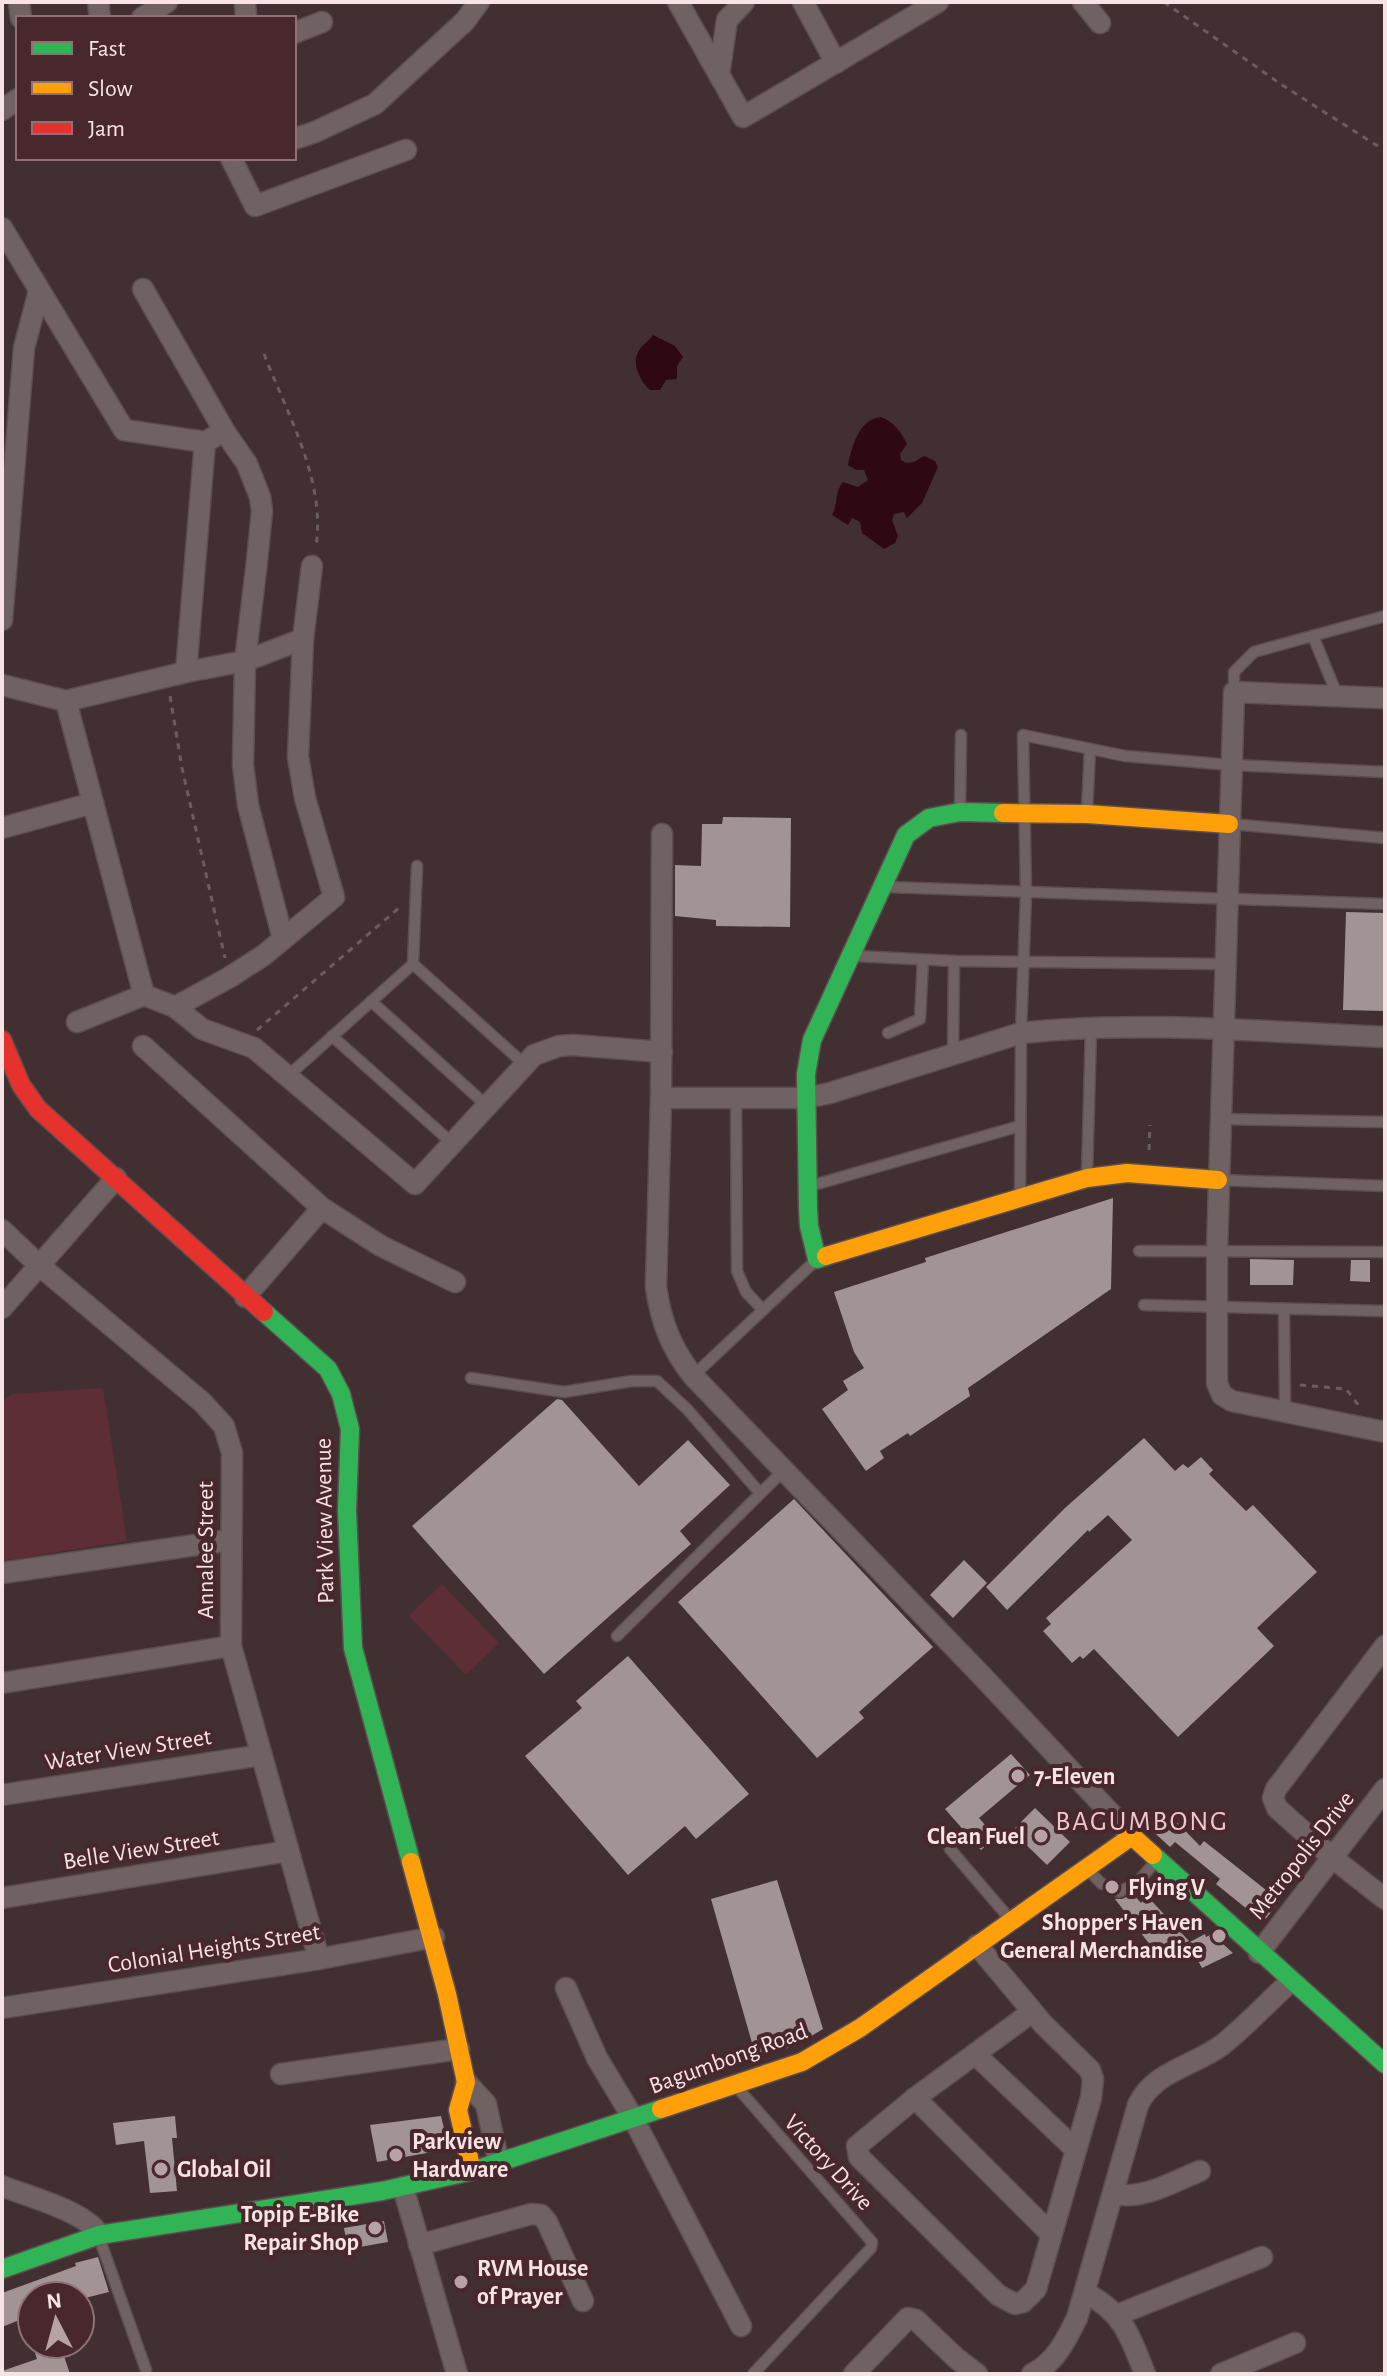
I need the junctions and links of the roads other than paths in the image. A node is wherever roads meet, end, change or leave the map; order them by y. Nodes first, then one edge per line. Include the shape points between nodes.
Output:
1 (167, 2) edge
2 (479, 2) edge
3 (678, 2) edge
4 (744, 2) edge
5 (803, 2) edge
6 (1083, 2) edge
7 (928, 4) edge
8 (145, 16) edge
9 (322, 22) dead end
10 (1100, 23) dead end
11 (296, 32) edge
12 (836, 63) junction
13 (719, 75) junction
14 (296, 138) edge
15 (406, 150) dead end
16 (233, 160) edge
17 (2, 228) edge
18 (143, 289) dead end
19 (39, 291) junction
20 (225, 432) junction
21 (205, 442) junction
22 (312, 566) road end
23 (1385, 616) edge
24 (2, 620) edge
25 (1313, 636) junction
26 (303, 639) junction
27 (245, 661) junction
28 (177, 674) junction
29 (2, 685) edge
30 (1234, 692) junction
31 (1338, 697) junction
32 (1385, 698) edge
33 (66, 701) junction
34 (961, 735) dead end
35 (1090, 749) junction
36 (1231, 765) junction
37 (1385, 772) edge
38 (93, 803) junction
39 (1025, 811) junction
40 (960, 812) junction
41 (1087, 814) junction
42 (1229, 824) junction
43 (2, 828) edge
44 (662, 834) dead end
45 (1385, 838) edge
46 (417, 866) dead end
47 (882, 887) junction
48 (1026, 892) junction
49 (1227, 900) junction
50 (1385, 904) edge
51 (283, 939) junction
52 (849, 955) junction
53 (923, 960) junction
54 (954, 961) junction
55 (1024, 962) junction
56 (413, 964) junction
57 (1224, 964) junction
58 (144, 995) junction
59 (371, 1001) junction
60 (175, 1007) junction
61 (77, 1022) dead end
62 (1091, 1028) junction
63 (1222, 1030) junction
64 (888, 1033) dead end
65 (1021, 1033) junction
66 (332, 1036) junction
67 (1385, 1037) edge
68 (2, 1040) edge
69 (143, 1046) dead end
70 (662, 1052) junction
71 (953, 1055) junction
72 (523, 1063) junction
73 (287, 1077) junction
74 (661, 1098) junction
75 (806, 1098) junction
76 (736, 1100) junction
77 (486, 1105) junction
78 (1220, 1119) junction
79 (1385, 1122) edge
80 (1020, 1126) junction
81 (452, 1143) junction
82 (116, 1178) junction
83 (1087, 1178) junction
84 (1218, 1180) junction
85 (1385, 1186) edge
86 (807, 1187) junction
87 (1020, 1198) junction
88 (322, 1208) junction
89 (2, 1230) edge
90 (1217, 1250) junction
91 (1139, 1251) dead end
92 (1385, 1252) edge
93 (817, 1259) junction
94 (40, 1266) junction
95 (455, 1282) dead end
96 (245, 1297) junction
97 (1144, 1305) dead end
98 (2, 1308) edge
99 (1216, 1308) junction
100 (1284, 1309) junction
101 (763, 1310) junction
102 (1385, 1311) edge
103 (693, 1376) junction
104 (471, 1378) dead end
105 (1285, 1410) junction
106 (1382, 1431) edge
107 (784, 1470) junction
108 (760, 1493) junction
109 (230, 1540) junction
110 (2, 1573) edge
111 (617, 1636) dead end
112 (231, 1646) junction
113 (1385, 1646) edge
114 (2, 1683) edge
115 (261, 1755) junction
116 (1385, 1789) edge
117 (2, 1795) edge
118 (1132, 1836) junction
119 (950, 1849) dead end
120 (288, 1851) junction
121 (1158, 1859) junction
122 (1334, 1859) junction
123 (1086, 1868) junction
124 (1102, 1884) dead end
125 (1119, 1892) dead end
126 (2, 1898) edge
127 (1385, 1899) edge
128 (1011, 1921) junction
129 (434, 1937) junction
130 (977, 1945) junction
131 (1259, 1953) junction
132 (319, 1959) junction
133 (1291, 1981) junction
134 (566, 1988) dead end
135 (2, 2008) edge
136 (1032, 2012) junction
137 (459, 2049) junction
138 (975, 2054) junction
139 (1385, 2064) edge
140 (281, 2074) dead end
141 (466, 2082) junction
142 (734, 2083) junction
143 (915, 2098) junction
144 (633, 2118) junction
145 (1076, 2150) junction
146 (499, 2164) junction
147 (472, 2171) junction
148 (1200, 2171) dead end
149 (2, 2186) edge
150 (403, 2187) junction
151 (1115, 2194) junction
152 (1050, 2233) junction
153 (99, 2235) junction
154 (419, 2245) junction
155 (1262, 2257) dead end
156 (2, 2269) edge
157 (1086, 2293) junction
158 (583, 2301) dead end
159 (1117, 2315) junction
160 (741, 2326) dead end
161 (1295, 2343) dead end
162 (956, 2358) junction
163 (146, 2370) dead end
164 (457, 2374) edge
165 (753, 2374) edge
166 (854, 2374) edge
167 (941, 2374) edge
168 (977, 2374) edge
169 (1032, 2374) edge
170 (1145, 2374) edge
171 (1221, 2374) edge

1 - 8 street
2 - 14 street via 375,104
3 - 13 street
4 - 13 street via 727,20
5 - 12 street
6 - 10 street
7 - 12 street
9 - 11 street
12 - 13 street via 743,117
15 - 16 street via 255,206
17 - 19 street
18 - 20 street
19 - 21 street via 124,430
19 - 24 street via 24,348
20 - 21 street
20 - 27 street via 255,480 262,511
21 - 28 street
22 - 26 street
23 - 25 lane
25 - 30 lane via 1254,652 1234,672
25 - 31 lane
26 - 27 street
26 - 51 street via 298,757 334,897
27 - 28 street
27 - 51 street via 245,784
28 - 33 street
29 - 33 street
30 - 31 street
30 - 36 street
31 - 32 street
33 - 38 street
34 - 40 lane
35 - 36 lane
35 - 39 lane via 1023,735
35 - 41 lane
36 - 37 lane
36 - 42 street
38 - 43 street
38 - 58 street
39 - 40 street
39 - 41 street
39 - 48 lane
40 - 47 street via 929,818 906,835
41 - 42 street
42 - 45 lane
42 - 49 street
44 - 70 street
46 - 56 lane
47 - 48 lane
47 - 52 street
48 - 49 lane
48 - 55 lane
49 - 50 lane
49 - 57 street
51 - 60 street
52 - 53 lane
52 - 75 street via 812,1040
53 - 54 lane
53 - 64 lane via 920,1019
54 - 55 lane
54 - 71 lane
55 - 57 lane
55 - 65 lane
56 - 59 lane
56 - 72 lane
57 - 63 street
58 - 60 street
58 - 61 street
59 - 66 lane
59 - 77 lane
60 - 73 street via 202,1029 254,1048
62 - 63 street
62 - 65 street
62 - 83 lane
63 - 67 street
63 - 78 street
65 - 71 street
65 - 80 lane
66 - 73 lane
66 - 81 lane
68 - 82 street, Park View Avenue via 38,1109
69 - 88 street
70 - 72 street via 559,1046
70 - 74 street
71 - 75 street
72 - 77 street
73 - 81 street via 415,1184
74 - 76 street
74 - 103 street via 656,1287 667,1336
75 - 76 street
75 - 86 street
76 - 101 lane via 737,1271 746,1292
77 - 81 street
78 - 79 lane
78 - 84 street
80 - 86 lane
80 - 87 lane
82 - 94 street
82 - 96 street, Park View Avenue
83 - 84 street via 1127,1173
83 - 87 street
84 - 85 lane
84 - 90 street
86 - 93 street
87 - 93 street
88 - 95 street via 381,1246
88 - 96 street
89 - 94 street, Annalee Street
90 - 91 lane
90 - 92 lane
90 - 99 street
93 - 101 lane
94 - 98 street
94 - 109 street, Annalee Street via 224,1426 232,1453
96 - 129 street, Park View Avenue via 328,1369 341,1394 350,1429 347,1510 353,1648
97 - 99 lane
99 - 100 lane
99 - 105 street via 1217,1383 1222,1395
100 - 102 lane
100 - 105 lane
101 - 103 lane
103 - 107 street
104 - 108 lane via 564,1392 657,1381
105 - 106 street
107 - 108 lane
107 - 118 street
108 - 111 lane
109 - 110 street
109 - 112 street, Annalee Street
112 - 114 street
112 - 115 street, Annalee Street
113 - 122 street via 1273,1798 1277,1808
115 - 117 street, Water View Street
115 - 120 street, Annalee Street
116 - 122 street, Metropolis Drive
118 - 121 street
118 - 123 street, Bagumbong Road
119 - 128 lane
120 - 126 street, Belle View Street
120 - 132 street, Annalee Street
121 - 125 lane via 1137,1883
121 - 131 street
122 - 127 street
122 - 131 street, Metropolis Drive
123 - 124 lane
123 - 128 street, Bagumbong Road
128 - 130 street, Bagumbong Road
129 - 132 street, Colonial Heights Street
129 - 137 street, Park View Avenue
130 - 136 street
130 - 142 street, Bagumbong Road via 802,2062
131 - 133 street
132 - 135 street, Colonial Heights Street
133 - 139 street
133 - 151 street via 1223,2044 1158,2079 1145,2092
134 - 144 street via 597,2058
136 - 138 street
136 - 145 street via 1084,2063 1093,2079
137 - 140 street
137 - 141 street, Park View Avenue
138 - 143 street
138 - 145 street
141 - 146 street, Park View Avenue via 486,2104
141 - 147 street, Park View Avenue via 458,2110
142 - 144 street, Bagumbong Road
142 - 165 lane, Victory Drive via 872,2242
143 - 152 street
143 - 152 street via 857,2146 869,2168 1006,2301 1023,2302 1036,2289
144 - 146 street, Bagumbong Road
144 - 160 street
145 - 152 street
146 - 147 street, Bagumbong Road
147 - 150 street, Bagumbong Road
148 - 151 street via 1142,2195
149 - 153 street via 82,2218
150 - 153 street, Bagumbong Road
150 - 154 street
151 - 157 street
153 - 156 street, Bagumbong Road
153 - 163 lane
154 - 158 street via 541,2215
154 - 164 street
155 - 159 street
157 - 159 street
157 - 169 street via 1064,2345
159 - 170 street
161 - 171 street
162 - 166 street via 908,2318
162 - 167 street
162 - 168 street

